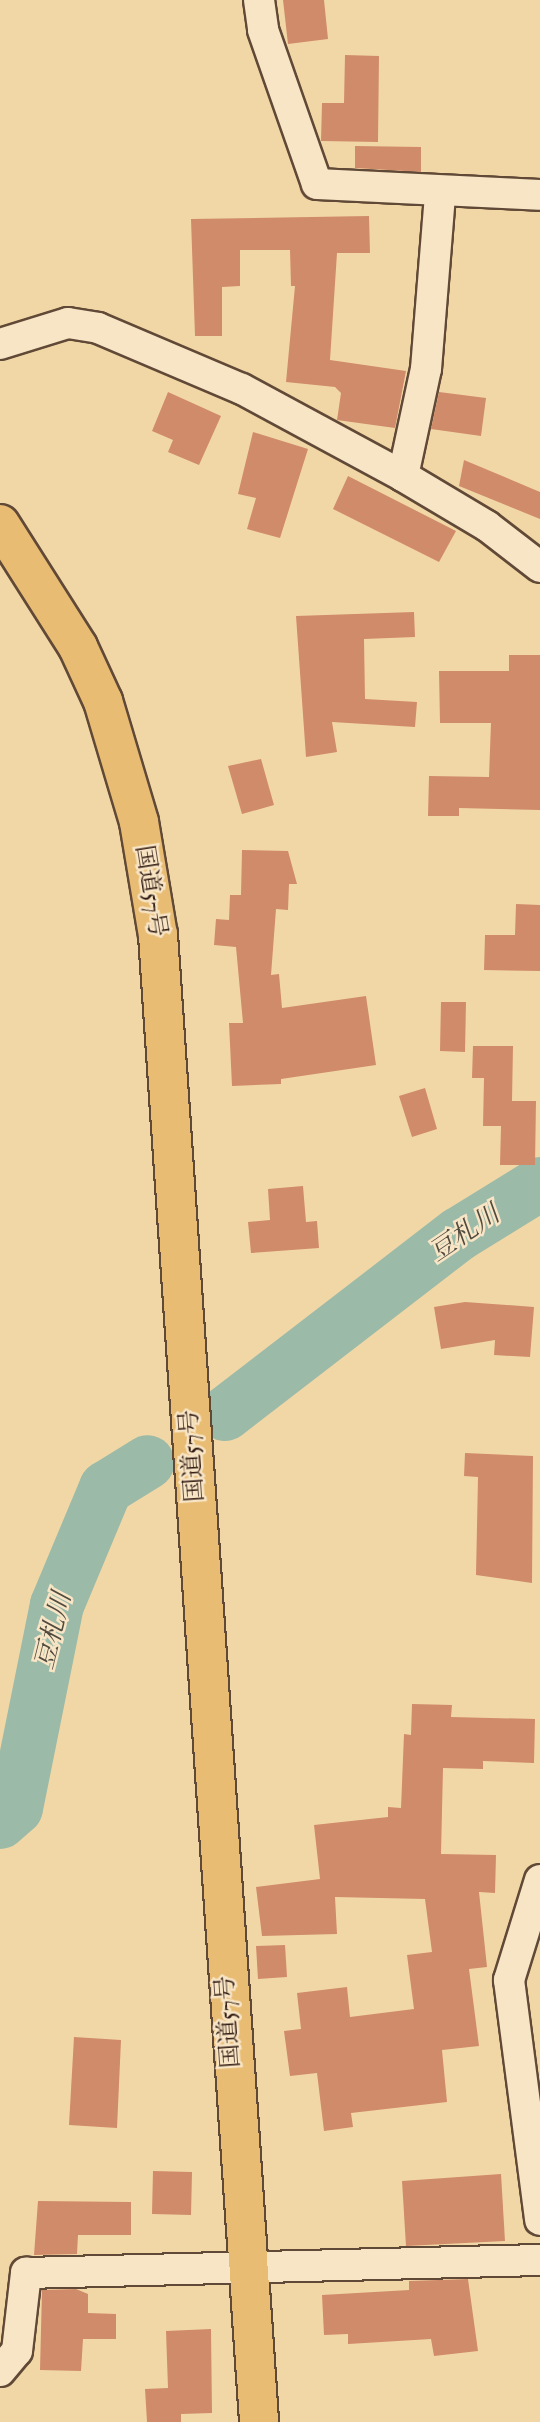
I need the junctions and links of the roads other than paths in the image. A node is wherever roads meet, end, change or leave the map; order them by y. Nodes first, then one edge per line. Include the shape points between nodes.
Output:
1 (259, 0) edge
2 (440, 194) junction
3 (540, 195) edge
4 (0, 344) edge
5 (403, 476) junction
6 (0, 524) edge
7 (540, 567) edge
8 (540, 1880) edge
9 (540, 2220) edge
10 (540, 2260) edge
11 (244, 2267) junction
12 (0, 2371) edge
13 (259, 2422) edge

1 - 2 street via 263,30 317,184
2 - 3 street
2 - 5 street via 426,369
4 - 5 street via 68,323 98,328 242,390
5 - 7 street via 486,526
6 - 11 highway, 国道57号 via 78,648 103,701 139,822 158,935
8 - 9 street via 509,1980
10 - 11 street
11 - 12 street via 26,2273 17,2351
11 - 13 highway, 国道57号

